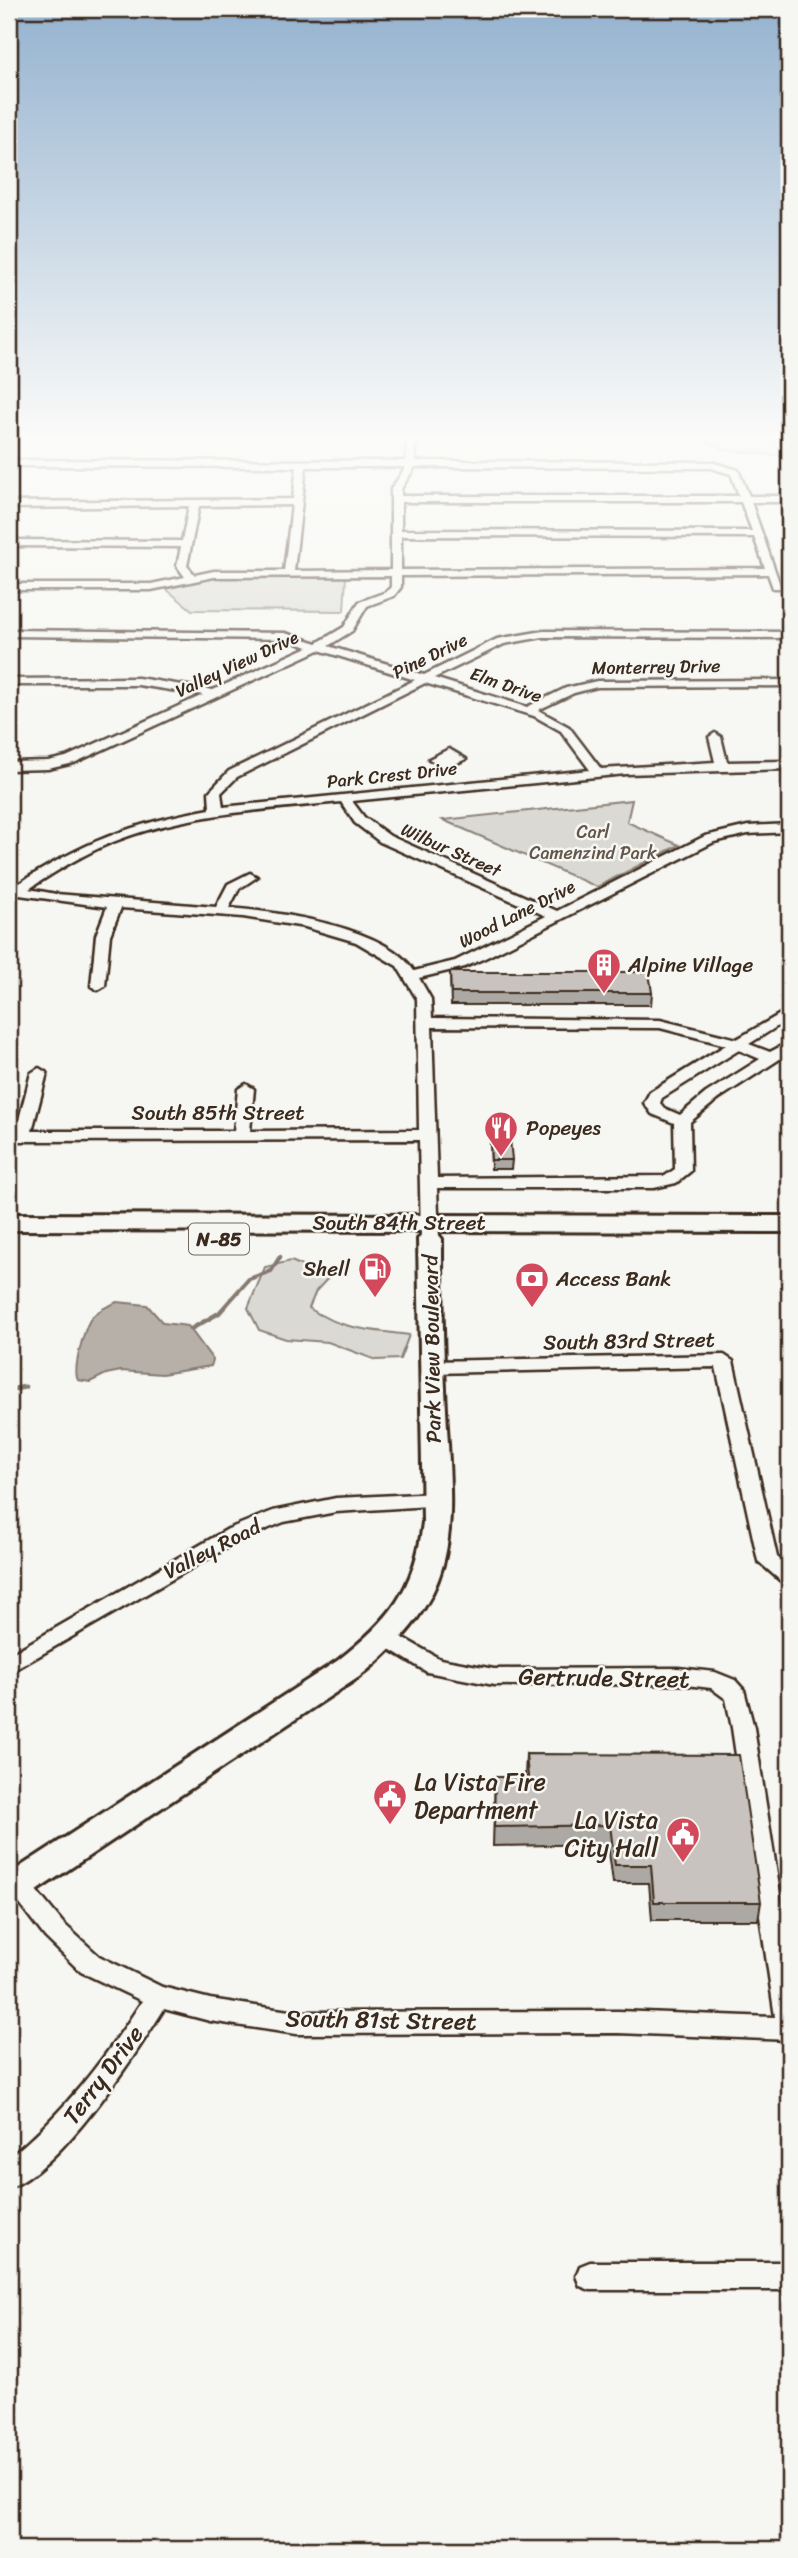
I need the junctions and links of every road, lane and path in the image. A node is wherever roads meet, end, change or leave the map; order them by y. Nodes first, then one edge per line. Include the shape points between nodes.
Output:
1 (184, 556) edge
2 (291, 556) edge
3 (396, 556) edge
4 (766, 556) edge
5 (396, 570) junction
6 (514, 570) junction
7 (643, 570) junction
8 (771, 570) junction
9 (289, 574) junction
10 (191, 577) junction
11 (516, 586) dead end
12 (646, 586) dead end
13 (777, 586) dead end
14 (9, 587) edge
15 (9, 633) edge
16 (789, 635) edge
17 (321, 645) junction
18 (426, 677) junction
19 (9, 682) edge
20 (789, 683) edge
21 (214, 694) junction
22 (529, 710) junction
23 (715, 737) dead end
24 (450, 764) dead end
25 (722, 765) junction
26 (789, 765) edge
27 (9, 766) edge
28 (597, 771) junction
29 (463, 785) junction
30 (344, 798) junction
31 (217, 812) junction
32 (789, 828) edge
33 (250, 877) dead end
34 (11, 892) edge
35 (116, 905) junction
36 (220, 913) junction
37 (556, 916) junction
38 (415, 975) junction
39 (98, 986) dead end
40 (789, 1013) edge
41 (425, 1022) junction
42 (735, 1044) junction
43 (789, 1047) edge
44 (771, 1058) junction
45 (39, 1073) dead end
46 (246, 1088) dead end
47 (682, 1128) junction
48 (427, 1135) junction
49 (16, 1136) edge
50 (241, 1136) junction
51 (428, 1183) junction
52 (9, 1222) edge
53 (789, 1224) edge
54 (429, 1231) junction
55 (9, 1238) edge
56 (789, 1240) edge
57 (432, 1367) junction
58 (438, 1500) junction
59 (789, 1577) edge
60 (389, 1638) junction
61 (9, 1665) edge
62 (13, 1888) edge
63 (158, 1997) junction
64 (789, 2029) edge
65 (9, 2175) edge
66 (590, 2276) dead end
67 (789, 2276) edge

1 - 10 street via 182,567
2 - 9 street
3 - 5 street, Valley View Drive
4 - 8 street
5 - 6 street
5 - 9 street
5 - 17 street, Valley View Drive via 393,592 363,604 348,629
6 - 7 street
6 - 11 street
7 - 8 street
7 - 12 street
8 - 13 street
9 - 10 street
10 - 14 street via 146,587
15 - 17 street, Elm Drive via 267,634
16 - 18 street, Pine Drive via 525,635 495,643
17 - 18 street, Elm Drive
17 - 21 street, Valley View Drive
18 - 22 street, Elm Drive
18 - 31 street, Pine Drive via 233,774 216,789
19 - 21 street via 153,682
20 - 22 street, Monterrey Drive via 597,684 569,690
21 - 27 street, Valley View Drive via 66,761
22 - 28 street, Elm Drive via 565,729
23 - 25 street
24 - 29 street
25 - 26 street, Park Crest Drive
25 - 28 street, Park Crest Drive
28 - 29 street, Park Crest Drive
29 - 30 street, Park Crest Drive
30 - 31 street, Park Crest Drive
30 - 37 street, Wilbur Street via 359,820 385,839
31 - 34 street, Park Crest Drive via 97,843
32 - 37 street, Wood Lane Drive via 748,830 709,839
33 - 36 street via 233,887
34 - 35 street
35 - 36 street
35 - 39 street via 103,935
36 - 38 street via 296,919 348,931 388,950
37 - 38 street, Wood Lane Drive via 460,964
38 - 41 street, Park View Boulevard via 424,999
40 - 42 street
41 - 42 street via 660,1024
41 - 48 street, Park View Boulevard
42 - 44 street
42 - 47 street via 656,1095 652,1103 658,1111
43 - 44 street
44 - 47 street via 712,1096
45 - 49 street
46 - 50 street
47 - 51 street via 683,1171 670,1180
48 - 50 street, South 85th Street
48 - 51 street, Park View Boulevard
49 - 50 street, South 85th Street
51 - 54 street, Park View Boulevard
52 - 54 main road, South 84th Street / N-85
53 - 54 main road, South 84th Street / N-85
54 - 55 main road, South 84th Street / N-85
54 - 56 main road, South 84th Street / N-85
54 - 57 street, Park View Boulevard
57 - 58 street, Park View Boulevard
57 - 59 street, South 83rd Street via 724,1362 768,1561
58 - 60 street, Park View Boulevard via 435,1546 422,1586
58 - 61 street, Valley Road via 336,1505 280,1516 234,1534
60 - 62 street, Park View Boulevard
60 - 64 street, Gertrude Street via 435,1665 494,1677 678,1676 727,1686 736,1696 743,1728
62 - 63 street, South 81st Street via 90,1964
63 - 64 street, South 81st Street via 296,2023 618,2022
63 - 65 street, Terry Drive via 98,2090 63,2130
66 - 67 street

